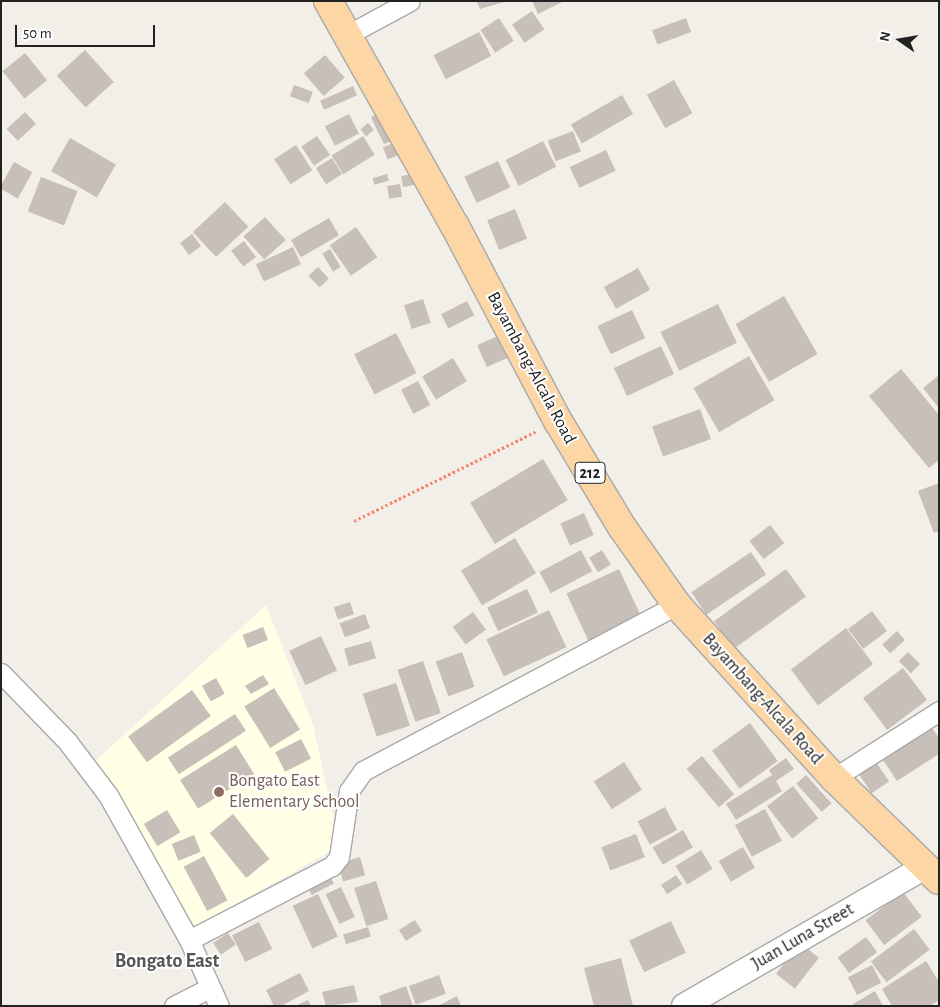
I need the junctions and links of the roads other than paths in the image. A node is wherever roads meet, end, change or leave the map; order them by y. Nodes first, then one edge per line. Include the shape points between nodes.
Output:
1 (328, 1) edge
2 (410, 1) edge
3 (349, 34) junction
4 (677, 605) junction
5 (1, 673) edge
6 (939, 711) edge
7 (834, 778) junction
8 (931, 874) edge
9 (189, 940) junction
10 (210, 988) junction
11 (174, 1006) edge
12 (220, 1006) edge
13 (684, 1006) edge

1 - 3 main road, Bayambang-Alcala Road / 212
2 - 3 street
3 - 4 main road, Bayambang-Alcala Road / 212 via 558,421 622,527
4 - 7 main road, Bayambang-Alcala Road / 212
4 - 9 street via 364,771 349,791 339,857 332,866
5 - 9 street via 66,741 108,795
6 - 7 street
7 - 8 main road, Bayambang-Alcala Road / 212
8 - 13 street, Juan Luna Street
9 - 10 street
10 - 11 street
10 - 12 street

